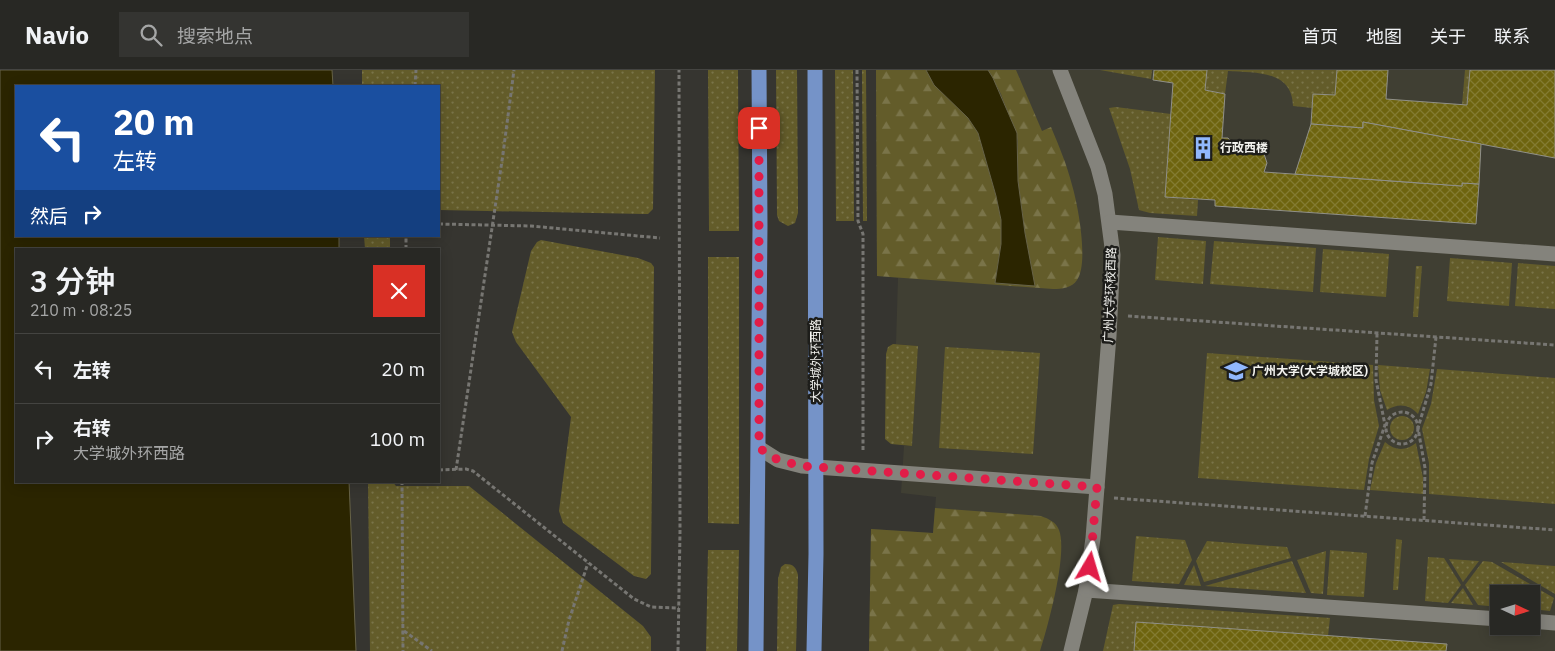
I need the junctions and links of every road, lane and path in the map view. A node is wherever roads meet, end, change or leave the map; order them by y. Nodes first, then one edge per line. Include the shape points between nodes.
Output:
1 (416, 70) edge
2 (514, 70) edge
3 (679, 70) edge
4 (759, 70) edge
5 (815, 70) edge
6 (857, 70) edge
7 (1060, 70) edge
8 (415, 85) edge
9 (1110, 222) junction
10 (440, 224) edge
11 (492, 225) junction
12 (660, 238) dead end
13 (1555, 254) edge
14 (1110, 315) junction
15 (1377, 334) junction
16 (1436, 337) junction
17 (1555, 345) edge
18 (1385, 425) junction
19 (1418, 428) junction
20 (759, 448) junction
21 (816, 467) junction
22 (440, 470) edge
23 (456, 470) junction
24 (863, 471) junction
25 (402, 483) edge
26 (1097, 492) junction
27 (1365, 516) junction
28 (1424, 520) junction
29 (1555, 530) edge
30 (588, 563) junction
31 (1086, 590) junction
32 (679, 608) junction
33 (1490, 618) edge
34 (1540, 622) edge
35 (1555, 623) edge
36 (403, 630) junction
37 (404, 651) edge
38 (432, 651) edge
39 (562, 651) edge
40 (678, 651) edge
41 (756, 651) edge
42 (814, 651) edge
43 (1071, 651) edge

1 - 8 path
2 - 11 path
3 - 32 path
4 - 20 main road
5 - 21 main road, 大学城外环西路
6 - 24 path via 858,221 863,234
7 - 9 lane, 广州大学环校西路 via 1098,167
9 - 13 lane
9 - 14 lane, 广州大学环校西路 via 1113,274
10 - 11 path
11 - 12 path
11 - 23 path
14 - 15 path
14 - 26 lane, 广州大学环校西路
15 - 16 path
15 - 18 path via 1376,380
16 - 17 path
16 - 19 path via 1430,393
18 - 19 path via 1390,416 1400,411 1415,418
18 - 19 path via 1391,440 1400,444 1411,442
18 - 27 path via 1372,463
19 - 28 path via 1425,468
20 - 21 lane via 778,460
20 - 41 main road
21 - 24 lane
21 - 42 main road, 大学城外环西路
22 - 23 path
23 - 30 path via 466,469 477,474
24 - 26 lane
25 - 36 path
26 - 27 path
26 - 31 lane, 广州大学环校西路
27 - 28 path
28 - 29 path
30 - 32 path via 644,605
30 - 39 path
31 - 33 lane
31 - 43 lane, 广州大学环校西路
32 - 40 path
34 - 35 lane
36 - 37 path
36 - 38 path

